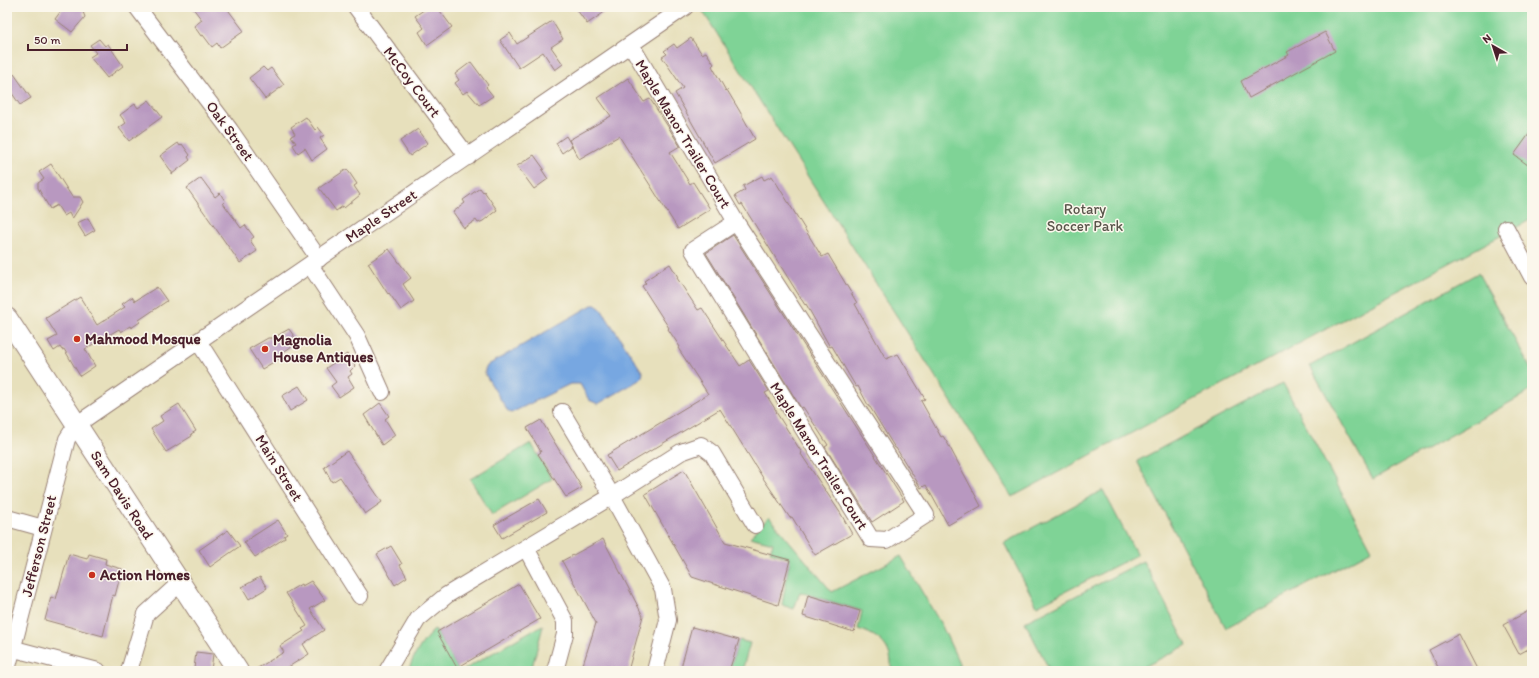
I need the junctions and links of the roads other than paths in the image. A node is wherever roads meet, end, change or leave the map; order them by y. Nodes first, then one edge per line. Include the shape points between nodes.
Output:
1 (137, 7) edge
2 (356, 7) edge
3 (685, 7) edge
4 (631, 45) junction
5 (468, 157) junction
6 (736, 222) junction
7 (1506, 228) dead end
8 (314, 262) junction
9 (1532, 277) edge
10 (7, 318) edge
11 (198, 341) junction
12 (382, 392) dead end
13 (562, 412) dead end
14 (76, 425) junction
15 (612, 496) junction
16 (7, 518) edge
17 (754, 525) dead end
18 (43, 528) junction
19 (526, 548) junction
20 (180, 583) junction
21 (360, 596) dead end
22 (10, 648) edge
23 (7, 670) edge
24 (98, 671) edge
25 (129, 671) edge
26 (238, 671) edge
27 (387, 671) edge
28 (554, 671) edge
29 (655, 671) edge

1 - 8 street, Oak Street via 230,130
2 - 5 street, McCoy Court
3 - 4 street, Maple Street
4 - 5 street, Maple Street
4 - 6 street, Maple Manor Trailer Court
5 - 8 street, Maple Street
6 - 6 street, Maple Manor Trailer Court via 926,515 887,540 870,539 693,250
7 - 9 street
8 - 11 street, Maple Street
8 - 12 street, Oak Street via 357,336
10 - 14 street, Sam Davis Road
11 - 14 street, Maple Street
11 - 21 street, Main Street
13 - 15 street
14 - 18 street, Jefferson Street via 67,439
14 - 20 street, Sam Davis Road
15 - 17 street via 680,452 701,445 712,453
15 - 19 street
15 - 29 street via 663,592 668,620
16 - 18 street
18 - 22 street, Jefferson Street
19 - 27 street via 447,595 418,619
19 - 28 street via 565,621 565,634
20 - 25 street via 146,614
20 - 26 street, Sam Davis Road
22 - 23 street, Jefferson Street
22 - 24 street

